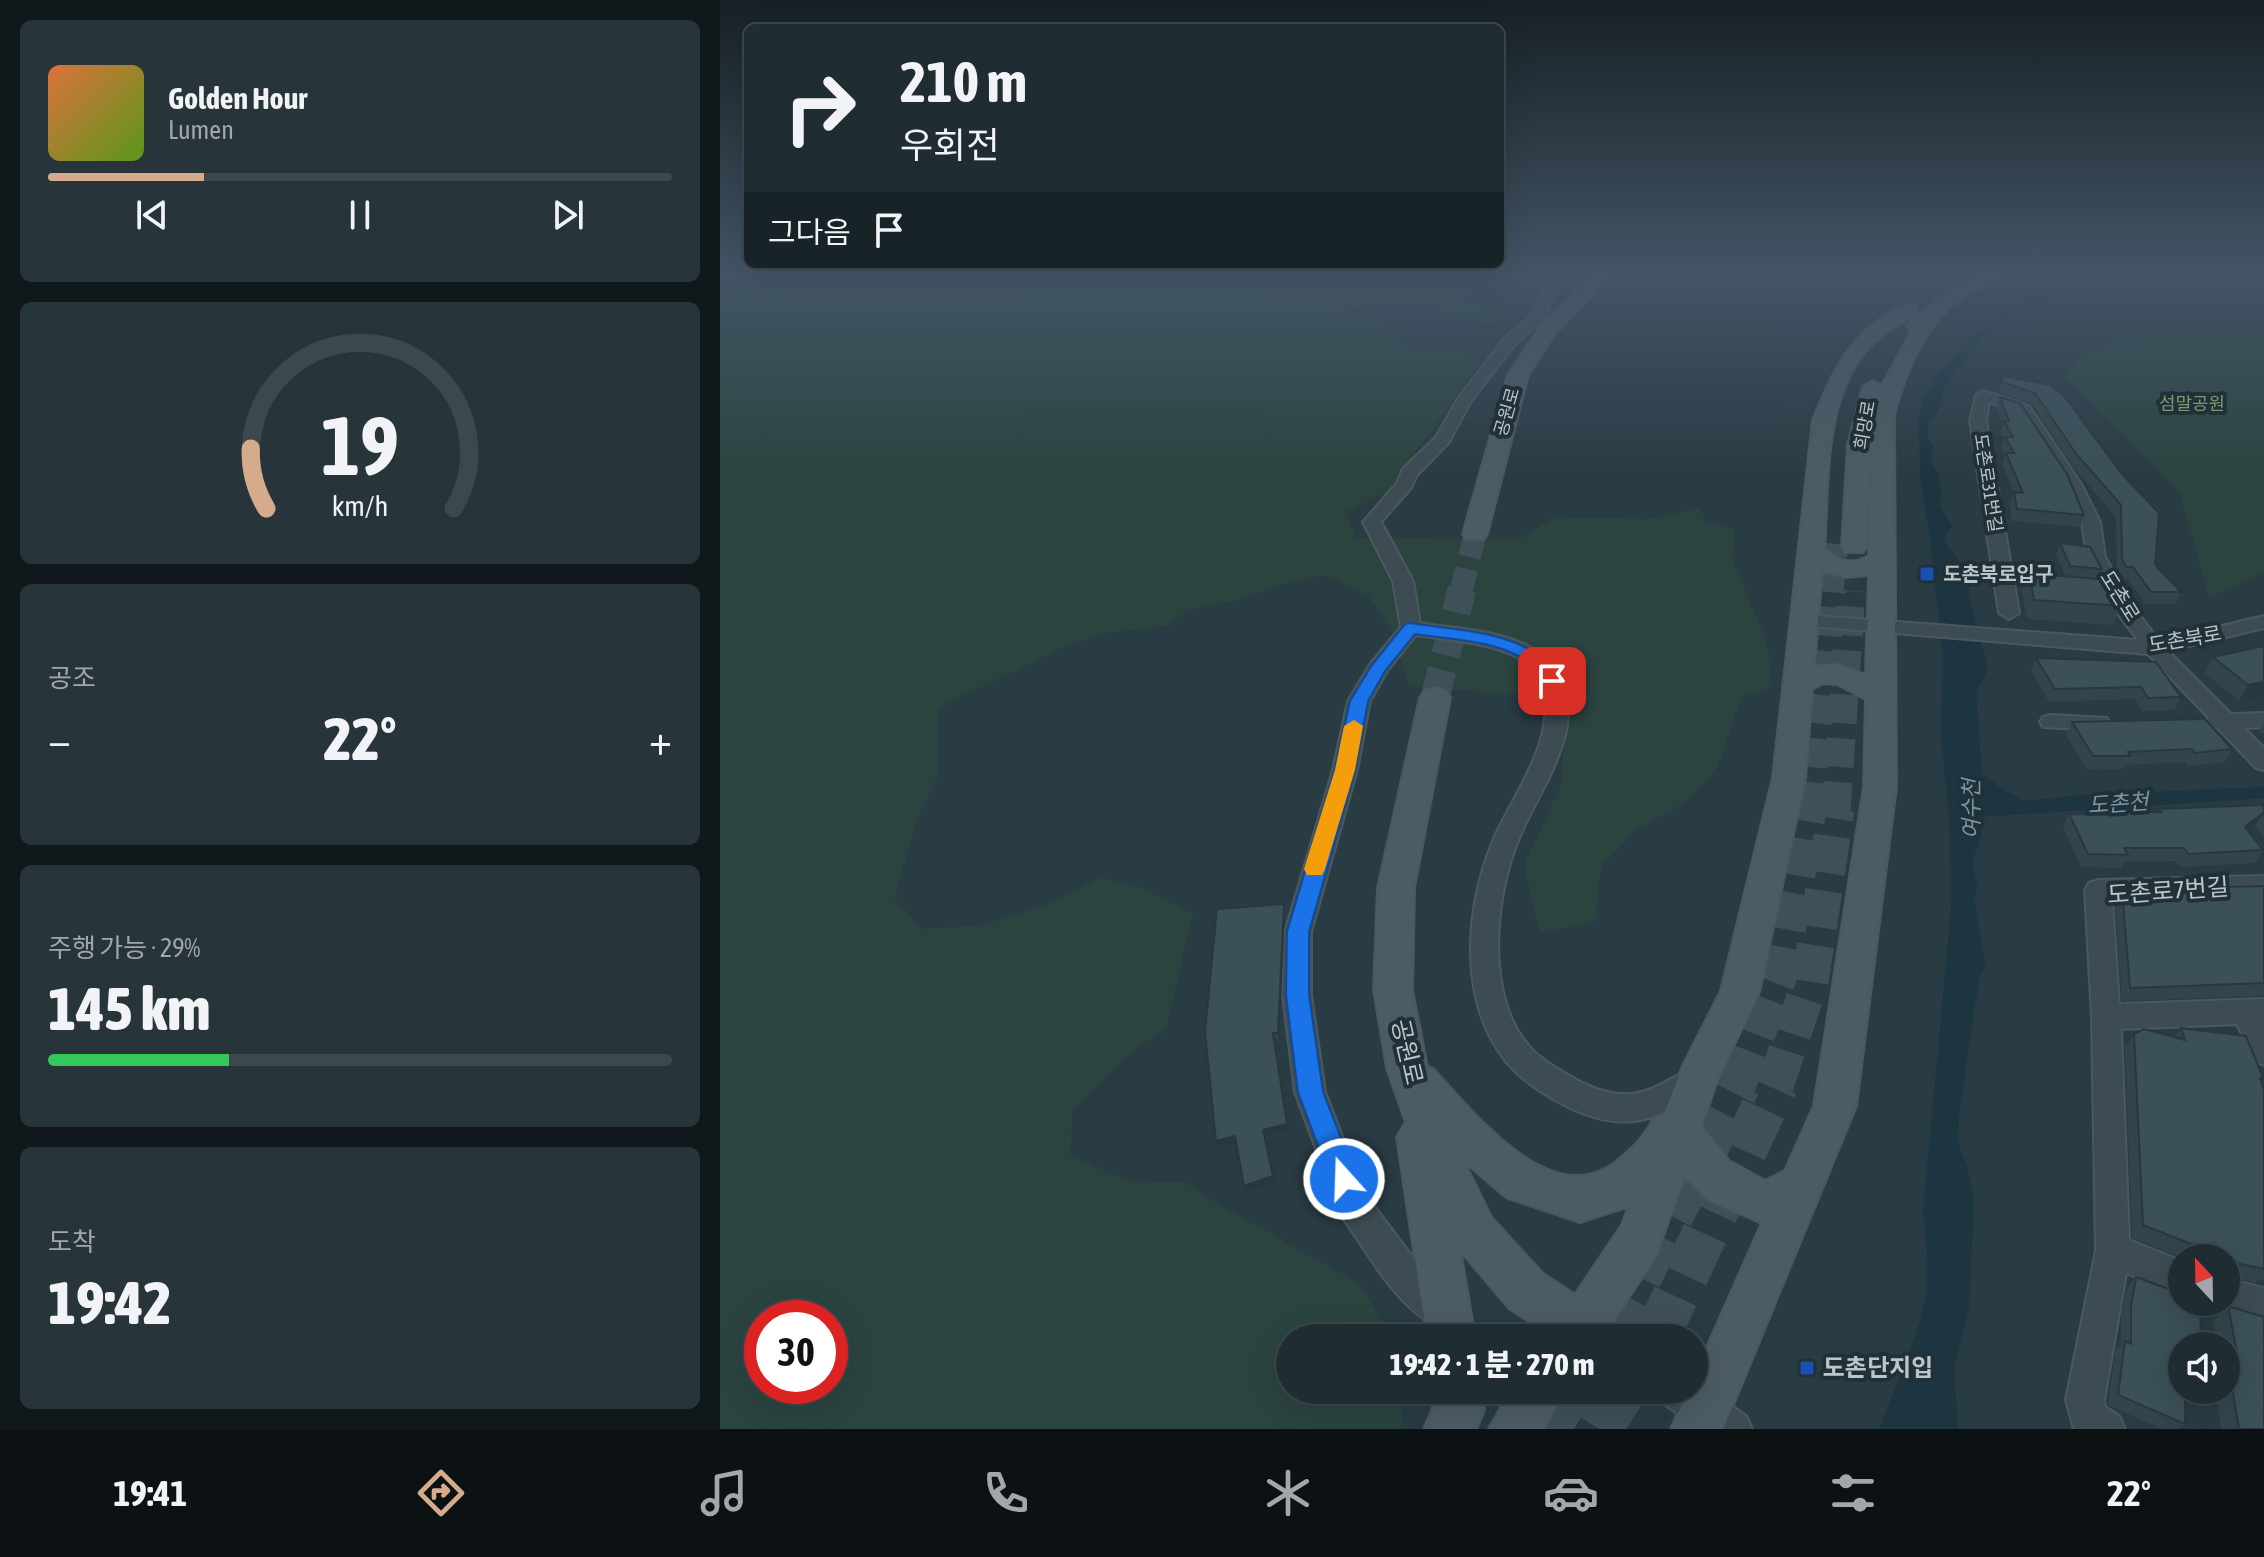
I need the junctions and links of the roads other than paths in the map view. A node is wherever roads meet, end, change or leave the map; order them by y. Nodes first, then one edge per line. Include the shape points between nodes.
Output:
1 (1511, 340) edge
2 (1542, 340) edge
3 (1866, 340) edge
4 (1913, 340) edge
5 (2024, 409) joint
6 (1475, 534) tunnel mouth
7 (1846, 551) junction
8 (2002, 580) junction
9 (2031, 583) edge
10 (2087, 589) edge
11 (2115, 592) junction
12 (2009, 613) dead end
13 (1804, 621) junction
14 (2264, 622) edge
15 (1893, 627) junction
16 (1411, 628) junction
17 (2154, 648) junction
18 (1797, 687) junction
19 (1879, 694) junction
20 (1435, 698) tunnel mouth
21 (2264, 720) edge
22 (2051, 722) dead end
23 (2195, 722) edge
24 (2225, 722) junction
25 (2122, 723) edge
26 (2260, 757) edge
27 (2264, 886) edge
28 (2255, 1012) edge
29 (2106, 1017) junction
30 (2264, 1052) edge
31 (1407, 1068) junction
32 (1697, 1079) junction
33 (1679, 1128) junction
34 (1801, 1186) junction
35 (2113, 1251) junction
36 (2168, 1273) edge
37 (2240, 1299) edge
38 (2264, 1305) edge
39 (1447, 1324) edge
40 (1450, 1324) edge
41 (1571, 1324) edge
42 (1591, 1324) edge
43 (1458, 1404) edge
44 (1531, 1404) edge
45 (1703, 1415) edge
46 (1450, 1429) edge
47 (1515, 1429) edge
48 (2106, 1429) edge

1 - 16 street via 1464,400 1443,439 1372,522 1402,578
2 - 6 main road, 공원로 via 1518,375
3 - 7 main road via 1842,368 1824,420
4 - 7 main road via 1893,378
5 - 8 street, 도촌로31번길 via 1983,395 1978,421
5 - 11 street, 도촌로 via 2073,484 2091,522 2096,557
7 - 13 main road
7 - 15 main road
8 - 9 street
8 - 12 street, 도촌로31번길
10 - 11 street
11 - 17 street, 도촌로
13 - 15 street
13 - 18 main road
14 - 17 street, 도촌북로
15 - 17 street, 도촌북로
15 - 19 main road
16 - 32 street via 1514,648 1544,666 1552,681 1556,726 1506,839 1490,893 1485,989 1492,1018 1514,1055 1574,1095 1613,1107 1641,1106
16 - 39 street via 1359,701 1345,770 1298,932 1297,995 1310,1092 1352,1203
17 - 24 street, 도촌로
18 - 19 main road via 1808,675 1826,671
18 - 32 main road via 1789,778 1740,992
19 - 34 main road via 1880,787 1835,1106
20 - 31 main road, 공원로 via 1396,888 1393,990
21 - 24 street
22 - 25 street
23 - 24 street
24 - 26 street, 도촌로
27 - 29 street, 도촌로7번길 via 2098,890
28 - 29 street
28 - 30 street
29 - 35 street, 도촌로7번길
31 - 32 main road via 1473,1142 1522,1182 1580,1200 1614,1191 1659,1153
31 - 40 main road
31 - 41 main road, 공원로 via 1442,1164 1475,1233 1526,1291
32 - 33 main road
33 - 34 main road via 1707,1173 1735,1192 1766,1203
33 - 42 main road via 1640,1239
34 - 45 main road
35 - 36 street
35 - 48 street, 도촌로7번길 via 2085,1400 2088,1418
37 - 38 street
43 - 46 main road
44 - 47 main road

